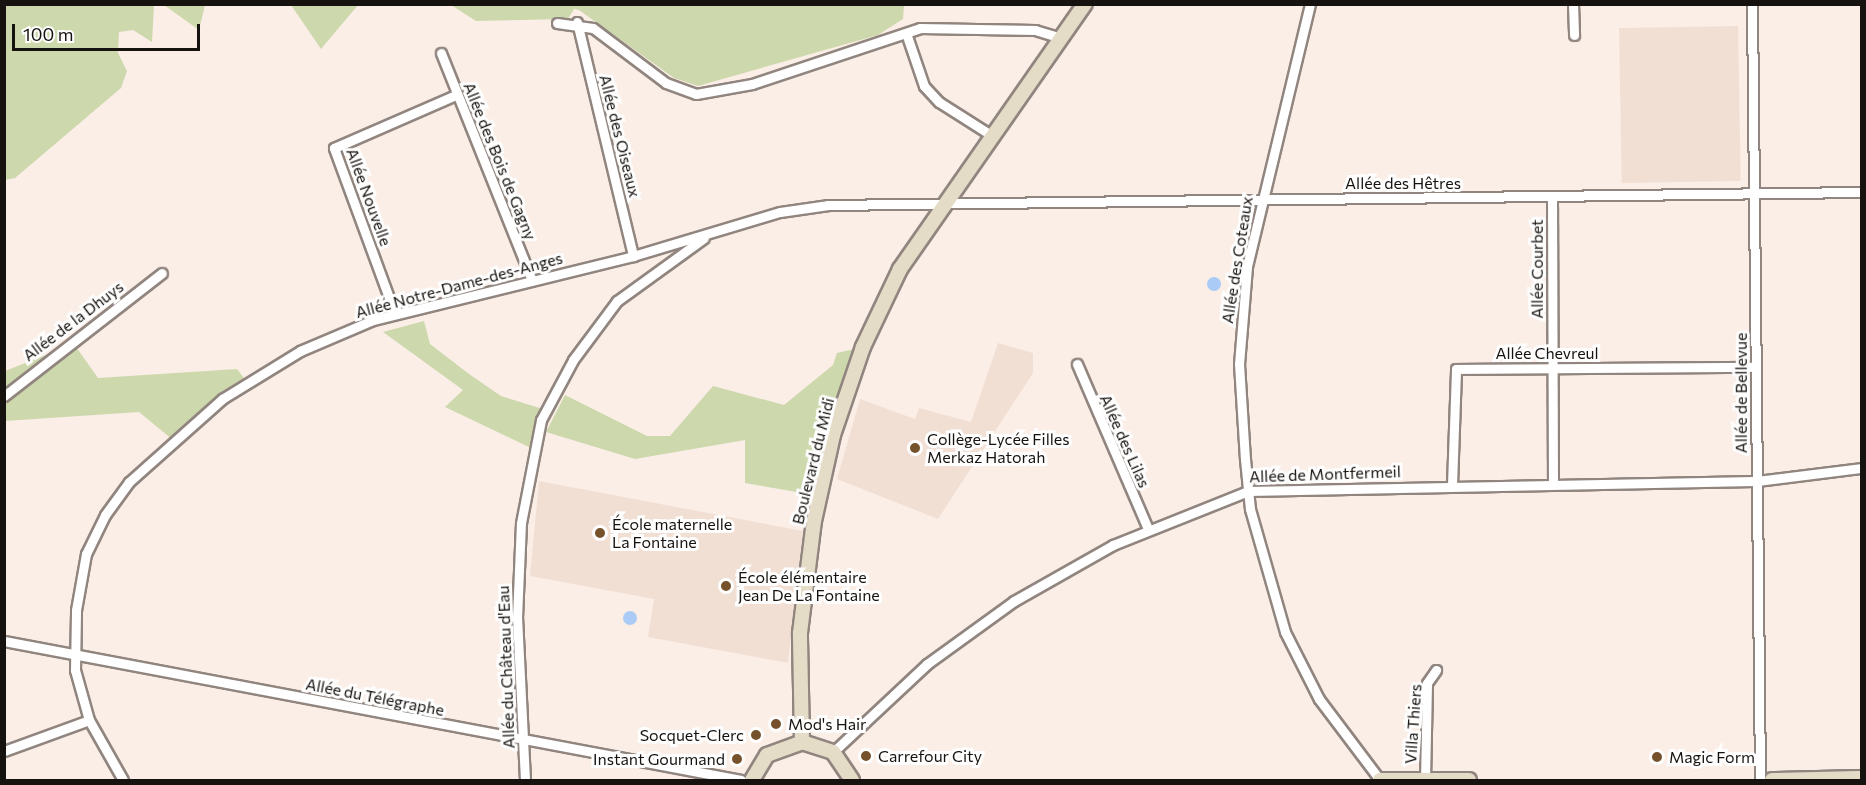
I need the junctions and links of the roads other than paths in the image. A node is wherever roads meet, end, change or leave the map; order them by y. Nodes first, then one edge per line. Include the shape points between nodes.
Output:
1 (1310, 4) edge
2 (1573, 4) edge
3 (1752, 4) edge
4 (1083, 5) edge
5 (557, 22) dead end
6 (577, 22) junction
7 (906, 33) junction
8 (1574, 35) dead end
9 (1061, 38) junction
10 (441, 53) dead end
11 (456, 95) junction
12 (991, 135) junction
13 (1862, 192) edge
14 (1754, 194) junction
15 (1262, 196) junction
16 (1552, 197) junction
17 (945, 202) junction
18 (713, 232) junction
19 (633, 256) junction
20 (162, 273) dead end
21 (532, 281) junction
22 (395, 314) junction
23 (1077, 364) dead end
24 (1756, 367) junction
25 (1552, 368) junction
26 (4, 396) edge
27 (1862, 468) edge
28 (1757, 481) junction
29 (1553, 484) junction
30 (1452, 485) junction
31 (1248, 491) junction
32 (1148, 529) junction
33 (4, 641) edge
34 (75, 653) junction
35 (1436, 670) dead end
36 (89, 720) junction
37 (524, 740) junction
38 (802, 742) junction
39 (4, 751) edge
40 (833, 752) junction
41 (1862, 778) edge
42 (123, 780) edge
43 (525, 780) edge
44 (741, 780) edge
45 (752, 780) edge
46 (852, 780) edge
47 (1380, 780) edge
48 (1425, 780) edge
49 (1469, 780) edge
50 (1760, 780) edge
51 (1772, 780) edge

1 - 15 street, Allée des Coteaux
2 - 8 street
3 - 14 street, Allée de Bellevue
4 - 9 street, Boulevard du Midi
5 - 6 street
6 - 7 street via 593,27 666,83 696,94 753,84
6 - 19 street, Allée des Oiseaux
7 - 9 street via 972,27 1035,30
7 - 12 street via 924,86 939,102
9 - 12 street, Boulevard du Midi
10 - 11 street, Allée des Bois de Gagny
11 - 21 street, Allée des Bois de Gagny
11 - 22 street, Allée Nouvelle via 334,148
12 - 17 street, Boulevard du Midi
13 - 14 street, Allée des Hêtres
14 - 16 street, Allée des Hêtres
14 - 24 street, Allée de Bellevue
15 - 16 street, Allée des Hêtres
15 - 17 street, Allée des Hêtres
15 - 31 street, Allée des Coteaux via 1240,320
16 - 25 street, Allée Courbet
17 - 18 street, Allée Notre-Dame-des-Anges via 828,205
17 - 38 street, Boulevard du Midi via 900,269 867,338 833,435 814,521 800,633
18 - 19 street, Allée Notre-Dame-des-Anges
18 - 37 street, Allée du Château d'Eau via 617,301 573,360 541,420 521,523 517,618
19 - 21 street, Allée Notre-Dame-des-Anges
20 - 26 street, Allée de la Dhuys
21 - 22 street, Allée Notre-Dame-des-Anges
22 - 34 street, Allée Notre-Dame-des-Anges via 300,351 247,382 129,482 86,554
23 - 32 street, Allée des Lilas
24 - 25 street, Allée Chevreul
24 - 28 street, Allée de Bellevue
25 - 29 street, Allée Courbet
25 - 30 street, Allée Chevreul via 1454,371
27 - 28 street, Allée de Montfermeil
28 - 29 street, Allée de Montfermeil
28 - 50 street, Allée de Bellevue
29 - 30 street, Allée de Montfermeil
30 - 31 street, Allée de Montfermeil
31 - 32 street, Allée de Montfermeil
31 - 47 street, Allée des Coteaux via 1275,608 1296,657 1331,716
32 - 40 street, Allée de Montfermeil via 1049,579 955,641
33 - 34 street, Allée du Télégraphe
34 - 36 street, Allée Notre-Dame-des-Anges
34 - 37 street, Allée du Télégraphe
35 - 48 street, Villa Thiers via 1427,683
36 - 39 street
36 - 42 street, Allée Notre-Dame-des-Anges
37 - 43 street, Allée du Château d'Eau
37 - 44 street, Allée du Télégraphe
38 - 40 street
38 - 45 street via 767,755
40 - 46 street
41 - 51 street
47 - 48 street
48 - 49 street

